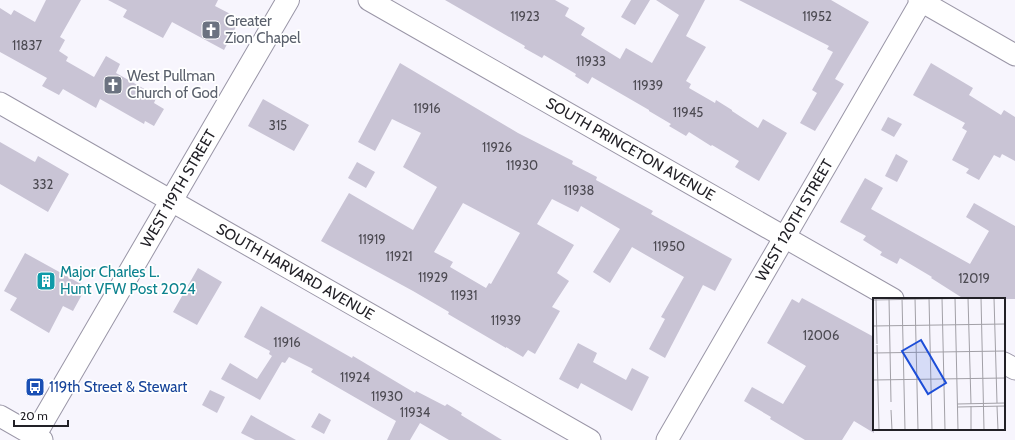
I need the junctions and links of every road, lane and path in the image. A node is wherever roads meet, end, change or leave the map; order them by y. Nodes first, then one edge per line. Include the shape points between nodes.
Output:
1 (288, 0) edge
2 (369, 0) edge
3 (921, 1) edge
4 (1015, 55) edge
5 (0, 103) edge
6 (171, 200) junction
7 (784, 237) junction
8 (890, 298) edge
9 (1005, 364) edge
10 (1015, 369) edge
11 (0, 416) edge
12 (36, 439) edge
13 (590, 440) edge
14 (666, 440) edge

1 - 6 street, WEST 119TH STREET
2 - 7 street, SOUTH PRINCETON AVENUE
3 - 4 street
3 - 7 street, WEST 120TH STREET
5 - 6 street, SOUTH HARVARD AVENUE
6 - 12 street, WEST 119TH STREET
6 - 13 street, SOUTH HARVARD AVENUE
7 - 8 street, SOUTH PRINCETON AVENUE
7 - 14 street, WEST 120TH STREET
9 - 10 street
11 - 12 street

